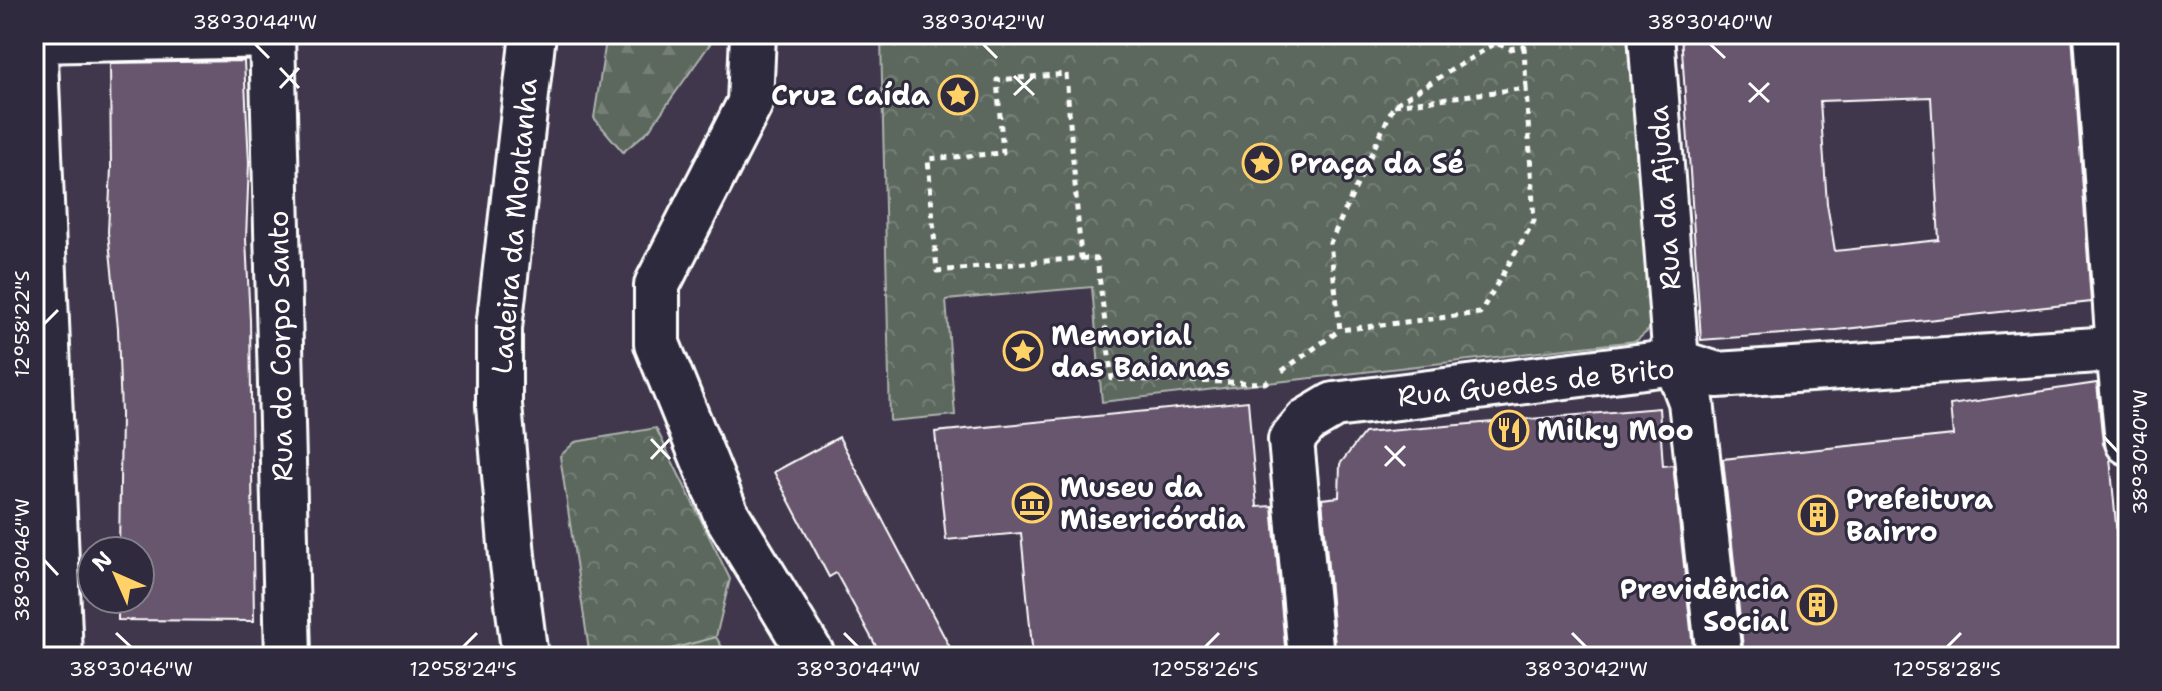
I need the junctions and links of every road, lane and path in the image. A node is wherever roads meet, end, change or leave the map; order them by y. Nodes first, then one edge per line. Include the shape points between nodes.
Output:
1 (533, 34) edge
2 (753, 34) edge
3 (1492, 34) edge
4 (1533, 34) edge
5 (1651, 34) edge
6 (2097, 34) edge
7 (272, 35) edge
8 (34, 38) edge
9 (1496, 43) junction
10 (1524, 46) junction
11 (1526, 88) junction
12 (1394, 105) junction
13 (1081, 258) junction
14 (1340, 330) junction
15 (2123, 348) edge
16 (1676, 362) junction
17 (2128, 442) edge
18 (60, 657) edge
19 (288, 657) edge
20 (525, 657) edge
21 (813, 657) edge
22 (1311, 657) edge
23 (1719, 657) edge

1 - 20 street, Ladeira da Montanha via 499,344 499,405
2 - 21 street via 750,103 657,285 657,344 726,514
3 - 9 path
4 - 10 path
5 - 16 street, Rua da Ajuda
6 - 15 street
7 - 8 street
7 - 19 street, Rua do Corpo Santo
8 - 18 street
9 - 10 path via 1510,49
9 - 12 path
10 - 11 path
11 - 12 path
11 - 14 path via 1534,221 1480,313
12 - 14 path via 1330,243
13 - 13 path via 1066,74 997,80 1003,153 928,159 937,271
13 - 14 path via 1097,259 1112,379 1265,383
15 - 16 street, Rua Guedes de Brito via 1717,375
15 - 17 street
16 - 22 street, Rua Guedes de Brito via 1334,405 1307,421 1291,440
16 - 23 street, Rua da Ajuda via 1691,401

